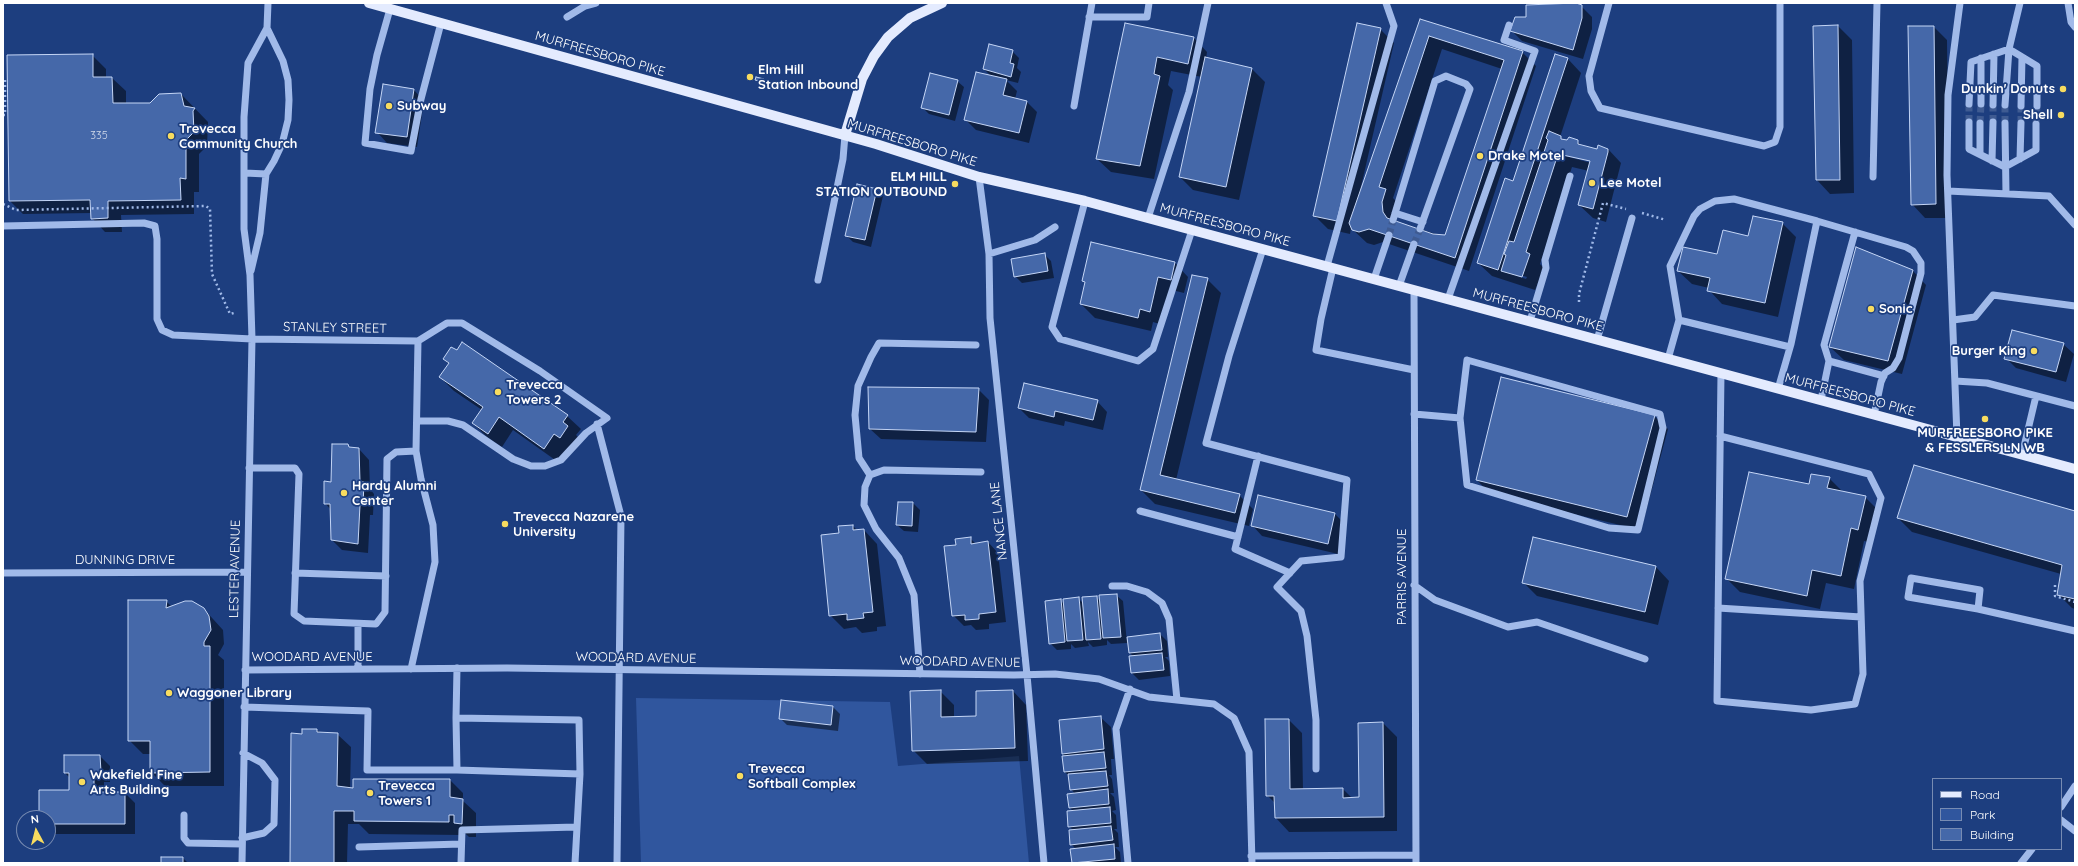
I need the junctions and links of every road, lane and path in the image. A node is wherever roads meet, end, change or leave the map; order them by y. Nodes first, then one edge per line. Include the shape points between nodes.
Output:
1 (268, 3) edge
2 (369, 3) edge
3 (596, 3) edge
4 (942, 3) edge
5 (1092, 3) edge
6 (1149, 3) edge
7 (1208, 3) edge
8 (1386, 3) edge
9 (1609, 3) edge
10 (1780, 3) edge
11 (1877, 3) edge
12 (1960, 3) edge
13 (2020, 3) edge
14 (2068, 3) edge
15 (390, 9) junction
16 (567, 17) dead end
17 (1090, 18) junction
18 (441, 23) junction
19 (1509, 25) dead end
20 (2075, 27) edge
21 (267, 28) junction
22 (2009, 49) junction
23 (1994, 54) junction
24 (2022, 57) junction
25 (1981, 58) junction
26 (5, 80) dead end
27 (1969, 104) tunnel mouth
28 (1981, 104) tunnel mouth
29 (1993, 105) tunnel mouth
30 (2005, 105) tunnel mouth
31 (1074, 106) dead end
32 (2021, 106) tunnel mouth
33 (2037, 106) tunnel mouth
34 (3, 115) edge
35 (1969, 122) tunnel mouth
36 (1993, 122) tunnel mouth
37 (1980, 123) tunnel mouth
38 (2005, 123) tunnel mouth
39 (2021, 123) tunnel mouth
40 (2036, 124) tunnel mouth
41 (845, 135) junction
42 (1980, 154) junction
43 (2020, 159) junction
44 (1992, 161) junction
45 (2006, 167) junction
46 (245, 173) junction
47 (266, 174) junction
48 (1570, 176) dead end
49 (979, 177) junction
50 (1873, 177) dead end
51 (1948, 191) junction
52 (2006, 194) junction
53 (1085, 201) junction
54 (1638, 212) dead end
55 (1632, 214) joint
56 (1148, 218) junction
57 (1666, 220) dead end
58 (1817, 221) junction
59 (1423, 222) junction
60 (2075, 225) edge
61 (3, 226) edge
62 (1055, 228) dead end
63 (1420, 229) tunnel mouth
64 (1192, 230) junction
65 (1855, 232) junction
66 (1389, 235) tunnel mouth
67 (1414, 244) tunnel mouth
68 (1263, 249) junction
69 (988, 254) junction
70 (1330, 267) junction
71 (250, 275) junction
72 (1374, 279) junction
73 (818, 280) dead end
74 (1399, 286) junction
75 (1414, 290) junction
76 (1448, 299) junction
77 (1579, 302) dead end
78 (2075, 306) edge
79 (1679, 320) junction
80 (1952, 320) junction
81 (1530, 321) junction
82 (252, 340) junction
83 (1597, 340) junction
84 (418, 341) junction
85 (976, 345) dead end
86 (1790, 347) junction
87 (1668, 359) junction
88 (1829, 360) junction
89 (1414, 370) junction
90 (1721, 373) junction
91 (1884, 376) junction
92 (1954, 381) junction
93 (1778, 389) junction
94 (2036, 396) junction
95 (1821, 400) junction
96 (2075, 406) edge
97 (1414, 414) junction
98 (1874, 415) junction
99 (1460, 418) junction
100 (417, 421) junction
101 (597, 424) junction
102 (1720, 436) junction
103 (1956, 437) junction
104 (416, 451) junction
105 (2022, 455) junction
106 (1258, 456) junction
107 (249, 468) junction
108 (2075, 469) edge
109 (981, 472) dead end
110 (870, 475) junction
111 (1140, 511) dead end
112 (1238, 537) junction
113 (246, 572) junction
114 (3, 573) edge
115 (295, 573) junction
116 (1290, 573) junction
117 (386, 576) junction
118 (1414, 585) junction
119 (2055, 585) dead end
120 (1112, 586) dead end
121 (2075, 602) edge
122 (1718, 608) junction
123 (1978, 609) junction
124 (1861, 617) junction
125 (358, 624) junction
126 (2075, 631) edge
127 (1645, 659) dead end
128 (411, 668) junction
129 (458, 668) junction
130 (358, 669) junction
131 (245, 670) junction
132 (618, 670) junction
133 (920, 674) junction
134 (1027, 675) junction
135 (1130, 689) junction
136 (1177, 700) junction
137 (244, 707) junction
138 (456, 718) junction
139 (243, 753) junction
140 (1316, 769) dead end
141 (457, 770) junction
142 (580, 774) junction
143 (2075, 786) edge
144 (2062, 806) edge
145 (184, 815) dead end
146 (2062, 821) edge
147 (576, 827) junction
148 (2075, 831) edge
149 (242, 841) junction
150 (462, 844) junction
151 (359, 847) dead end
152 (2031, 850) edge
153 (1416, 855) junction
154 (1252, 860) edge
155 (242, 863) edge
156 (461, 863) edge
157 (575, 863) edge
158 (617, 863) edge
159 (1044, 863) edge
160 (1128, 863) edge
161 (1416, 863) edge
162 (2021, 863) edge

1 - 21 street, LESTER AVENUE
2 - 15 main road, MURFREESBORO PIKE
3 - 16 street via 585,6
4 - 41 main road via 910,18 888,37 874,56 862,79
5 - 17 street
6 - 17 street via 1146,16
7 - 56 street via 1189,92
8 - 70 street via 1394,26
9 - 10 street via 1589,76 1591,91 1600,108 1764,146 1775,142 1780,127
11 - 50 street
12 - 51 street via 1948,95
13 - 22 street
14 - 20 street via 2071,22
15 - 18 main road, MURFREESBORO PIKE
15 - 18 street via 377,55 365,143 411,151 421,99
17 - 31 street
18 - 41 main road, MURFREESBORO PIKE
19 - 76 street via 1504,40 1535,51
21 - 46 street, LESTER AVENUE via 248,63 246,75
21 - 47 street, LESTER AVENUE via 283,61 288,80 289,100 288,120 282,144
22 - 23 street
22 - 24 street
22 - 30 street
23 - 25 street
23 - 29 street
24 - 32 street
24 - 33 street via 2037,66
25 - 27 street via 1970,62
25 - 28 street
26 - 34 path
35 - 42 street via 1969,149
36 - 44 street
37 - 42 street
38 - 45 street
39 - 43 street
40 - 43 street via 2036,150
41 - 49 main road, MURFREESBORO PIKE
41 - 73 street via 843,159
42 - 44 street
43 - 45 street
44 - 45 street
45 - 52 street
46 - 47 street
46 - 71 street, LESTER AVENUE via 244,229
47 - 71 street, LESTER AVENUE via 260,233
48 - 81 street
49 - 53 main road, MURFREESBORO PIKE
49 - 69 street, NANCE LANE
51 - 52 street
51 - 80 street
52 - 60 street via 2049,196
53 - 56 main road, MURFREESBORO PIKE
53 - 64 street via 1052,326 1060,340 1138,361 1153,350
54 - 57 path
55 - 77 path via 1603,203
55 - 83 street
56 - 64 main road, MURFREESBORO PIKE
58 - 65 street
58 - 79 street via 1734,200 1716,201 1700,209 1694,216 1670,266
58 - 86 street
59 - 59 street via 1470,89 1466,84 1446,76 1435,81 1394,217
59 - 63 street
61 - 82 street, STANLEY STREET via 144,223 155,226 157,319 162,330 173,335
62 - 69 street via 1035,240
64 - 68 main road, MURFREESBORO PIKE
65 - 88 street via 1824,345
65 - 91 street via 1906,247 1913,251 1921,263 1921,273 1899,358
66 - 72 street
67 - 74 street
68 - 70 main road, MURFREESBORO PIKE
68 - 106 street via 1229,356 1206,443
69 - 134 street, NANCE LANE via 990,318
70 - 72 main road, MURFREESBORO PIKE
70 - 89 street via 1316,350
71 - 82 street, LESTER AVENUE
72 - 74 main road, MURFREESBORO PIKE
74 - 75 main road, MURFREESBORO PIKE
75 - 76 main road, MURFREESBORO PIKE
75 - 89 street, PARRIS AVENUE
76 - 81 main road, MURFREESBORO PIKE
78 - 80 street via 1993,295 1975,317
79 - 86 street
79 - 87 street
80 - 92 street
81 - 83 main road, MURFREESBORO PIKE
82 - 84 street, STANLEY STREET
82 - 107 street, LESTER AVENUE
83 - 87 main road, MURFREESBORO PIKE
84 - 100 street
84 - 101 street via 447,323 462,323 540,371 606,418
85 - 110 street via 879,343 858,386 855,415 860,458
86 - 93 street
87 - 90 main road, MURFREESBORO PIKE
88 - 91 street
88 - 95 street
89 - 97 street, PARRIS AVENUE
90 - 93 main road, MURFREESBORO PIKE
90 - 102 street
91 - 98 street
92 - 94 street via 1987,383
92 - 103 street
93 - 95 main road, MURFREESBORO PIKE
94 - 96 street
94 - 105 street
95 - 98 main road, MURFREESBORO PIKE
97 - 99 street
97 - 118 street, PARRIS AVENUE
98 - 103 main road, MURFREESBORO PIKE
99 - 99 street via 1468,360 1660,414 1663,428 1638,530 1609,528 1467,485
100 - 101 street via 448,420 462,425 512,459 531,466 545,466 561,460
100 - 104 street
101 - 132 street via 621,516
102 - 122 street
102 - 124 street via 1869,474 1881,498 1860,581
103 - 105 main road, MURFREESBORO PIKE
104 - 117 street via 396,452 387,459
104 - 128 street via 433,525 435,562
105 - 108 main road, MURFREESBORO PIKE
106 - 112 street
106 - 116 street via 1347,480 1341,557 1301,561
107 - 113 street, LESTER AVENUE
107 - 115 street via 295,468 299,474
109 - 110 street via 884,470
110 - 133 street via 865,487 864,505 876,529 900,558 914,596
111 - 112 street
112 - 116 street via 1235,549
113 - 114 street, DUNNING DRIVE
113 - 131 street, LESTER AVENUE
115 - 117 street
115 - 125 street via 294,614 304,621
116 - 140 street via 1277,587 1301,611 1307,636 1316,720
117 - 125 street via 385,612 376,624
118 - 127 street via 1435,600 1508,627 1536,622
118 - 153 street, PARRIS AVENUE
119 - 121 path via 2055,596
120 - 136 street via 1127,586 1147,592 1162,603 1169,619
122 - 124 street
122 - 124 street via 1717,701 1811,710 1855,704 1863,674
123 - 123 street via 1980,590 1911,578 1908,597
123 - 126 street
125 - 130 street
128 - 129 street, WOODARD AVENUE
128 - 130 street, WOODARD AVENUE
129 - 132 street, WOODARD AVENUE
129 - 138 street
130 - 131 street, WOODARD AVENUE
131 - 137 street, LESTER AVENUE
132 - 133 street, WOODARD AVENUE
132 - 158 street
133 - 134 street, WOODARD AVENUE
134 - 135 street, WOODARD AVENUE via 1055,674 1099,679
134 - 159 street, NANCE LANE
135 - 136 street, WOODARD AVENUE via 1150,697
135 - 160 street via 1116,729
136 - 154 street, WOODARD AVENUE via 1214,704 1234,718 1249,752
137 - 139 street, LESTER AVENUE
137 - 141 street via 368,711 367,770
138 - 141 street
138 - 142 street via 579,720
139 - 149 street, LESTER AVENUE
139 - 149 street via 262,763 275,780 274,824 264,833
141 - 142 street
142 - 147 street
143 - 144 street
145 - 149 street via 184,838 188,843
146 - 148 street
147 - 150 street via 462,830
147 - 157 street
149 - 155 street, LESTER AVENUE
150 - 151 street
150 - 156 street
152 - 162 street
153 - 154 street
153 - 161 street, PARRIS AVENUE

